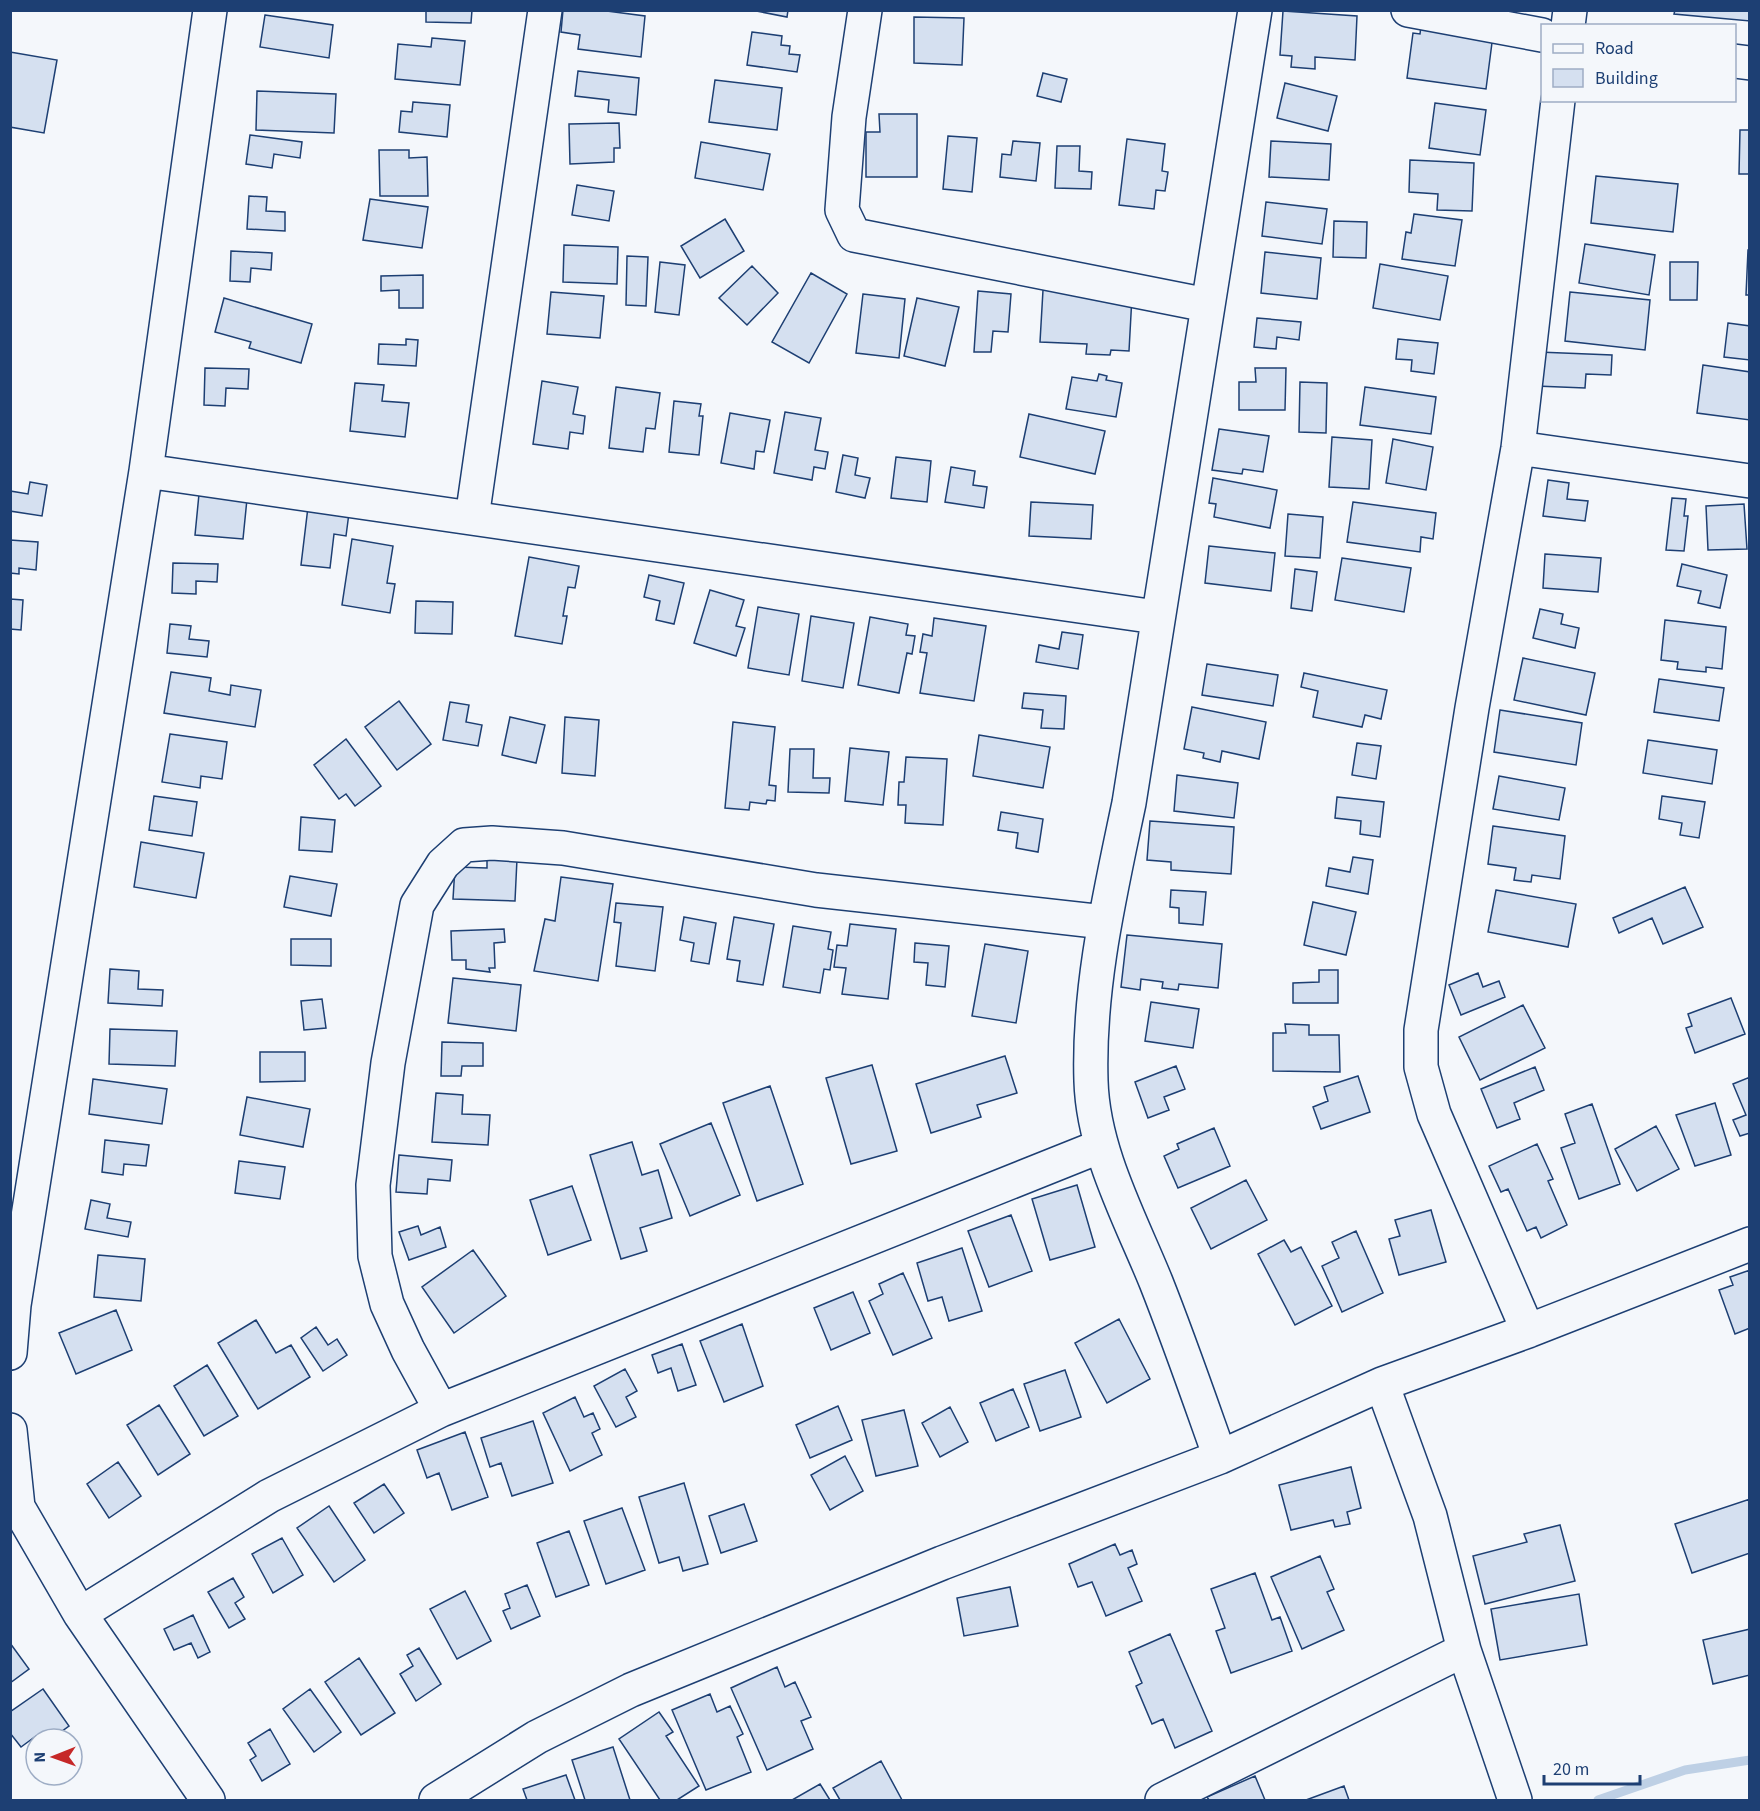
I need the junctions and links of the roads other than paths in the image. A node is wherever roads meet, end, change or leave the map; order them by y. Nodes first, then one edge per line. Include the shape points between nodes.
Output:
1 (210, 10) edge
2 (545, 10) edge
3 (865, 10) edge
4 (1255, 10) edge
5 (1408, 10) edge
6 (1541, 35) edge
7 (1558, 102) edge
8 (1207, 304) junction
9 (1518, 448) junction
10 (146, 471) junction
11 (1749, 481) edge
12 (472, 518) junction
13 (1156, 617) junction
14 (1104, 922) junction
15 (1101, 1146) junction
16 (1749, 1244) edge
17 (1528, 1331) junction
18 (10, 1353) edge
19 (1382, 1384) junction
20 (441, 1410) junction
21 (10, 1430) edge
22 (1220, 1456) junction
23 (14, 1505) edge
24 (80, 1614) junction
25 (1464, 1650) junction
26 (208, 1800) edge
27 (436, 1800) edge
28 (1162, 1800) edge
29 (1515, 1800) edge

1 - 10 street
2 - 12 street
3 - 8 street via 849,117 842,210 854,235
4 - 8 street
5 - 6 street
7 - 9 street
8 - 13 street
9 - 11 street
9 - 17 street via 1421,1030 1421,1066 1434,1114
10 - 12 street
10 - 18 street via 16,1293
12 - 13 street
13 - 14 street via 1129,803
14 - 15 street via 1091,1082
14 - 20 street via 816,890 563,848 464,845 443,864 417,905 388,1063 373,1185 375,1256 387,1304
15 - 20 street
15 - 22 street via 1170,1316
16 - 17 street
17 - 19 street
19 - 22 street
19 - 25 street via 1430,1516
20 - 24 street via 269,1496
21 - 23 street
22 - 27 street via 942,1563 631,1690 537,1737
23 - 24 street
24 - 26 street
25 - 28 street
25 - 29 street

